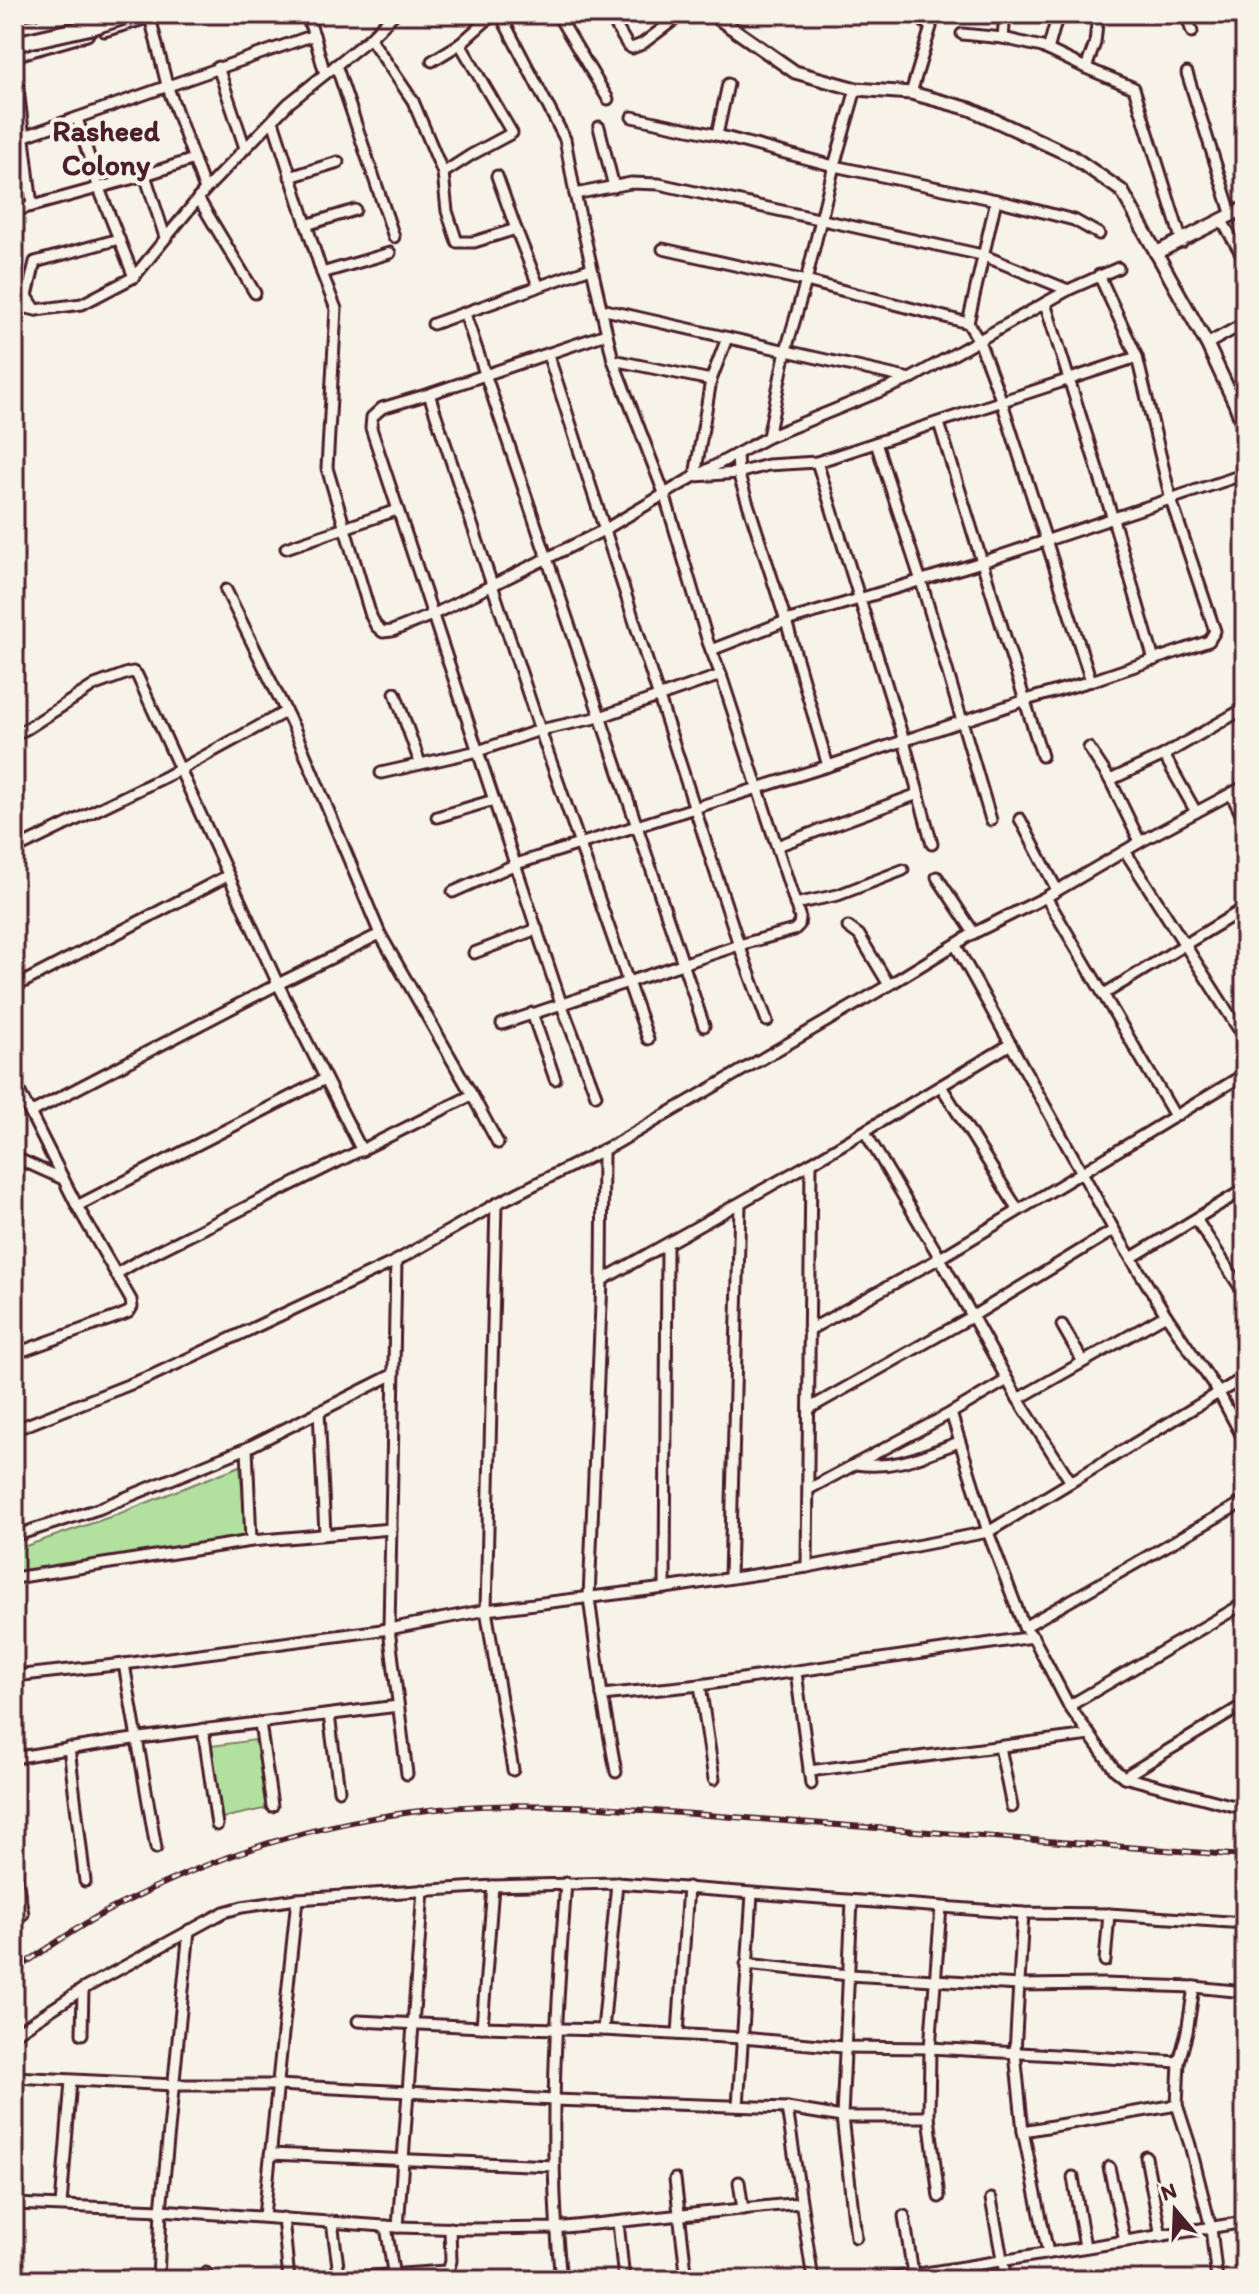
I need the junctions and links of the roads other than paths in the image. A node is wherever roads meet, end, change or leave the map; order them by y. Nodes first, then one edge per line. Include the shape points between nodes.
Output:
1 (84, 14) edge
2 (105, 14) edge
3 (132, 14) edge
4 (306, 14) edge
5 (394, 14) edge
6 (499, 14) edge
7 (557, 14) edge
8 (609, 14) edge
9 (682, 14) edge
10 (712, 14) edge
11 (914, 14) edge
12 (1005, 14) edge
13 (1058, 14) edge
14 (1098, 14) edge
15 (1186, 14) edge
16 (153, 16) edge
17 (485, 17) edge
18 (45, 19) edge
19 (14, 31) edge
20 (1192, 32) dead end
21 (962, 34) dead end
22 (314, 35) junction
23 (370, 38) junction
24 (1003, 38) junction
25 (14, 44) edge
26 (52, 44) junction
27 (460, 44) junction
28 (1048, 50) junction
29 (14, 55) edge
30 (432, 61) dead end
31 (336, 65) junction
32 (218, 67) junction
33 (1086, 68) junction
34 (1187, 73) dead end
35 (325, 74) junction
36 (728, 84) dead end
37 (167, 85) junction
38 (856, 89) junction
39 (911, 93) junction
40 (608, 99) dead end
41 (632, 117) dead end
42 (77, 118) junction
43 (273, 121) junction
44 (599, 127) dead end
45 (717, 135) junction
46 (25, 136) junction
47 (245, 148) junction
48 (194, 159) junction
49 (338, 162) dead end
50 (834, 166) junction
51 (443, 173) junction
52 (145, 175) junction
53 (497, 176) dead end
54 (290, 177) junction
55 (98, 186) junction
56 (614, 187) junction
57 (202, 194) junction
58 (575, 194) junction
59 (996, 200) junction
60 (32, 206) junction
61 (1245, 208) edge
62 (355, 210) dead end
63 (14, 211) edge
64 (1227, 218) junction
65 (820, 220) junction
66 (306, 225) junction
67 (516, 229) junction
68 (1099, 234) dead end
69 (165, 237) junction
70 (394, 237) dead end
71 (119, 239) junction
72 (1182, 242) junction
73 (663, 249) dead end
74 (390, 253) dead end
75 (1156, 253) junction
76 (982, 255) junction
77 (1245, 260) edge
78 (591, 268) junction
79 (1118, 268) dead end
80 (322, 273) junction
81 (1099, 275) junction
82 (134, 277) junction
83 (806, 281) junction
84 (538, 285) junction
85 (1068, 290) junction
86 (255, 293) dead end
87 (1045, 303) junction
88 (14, 305) edge
89 (601, 309) junction
90 (36, 310) junction
91 (465, 314) junction
92 (968, 323) junction
93 (1245, 323) edge
94 (433, 324) dead end
95 (606, 334) junction
96 (727, 338) junction
97 (979, 341) junction
98 (1207, 344) junction
99 (786, 350) junction
100 (548, 354) junction
101 (1137, 357) junction
102 (613, 360) junction
103 (485, 376) junction
104 (910, 379) junction
105 (1068, 379) junction
106 (711, 380) junction
107 (429, 394) junction
108 (1002, 402) junction
109 (1240, 404) edge
110 (939, 423) junction
111 (1245, 432) edge
112 (768, 437) junction
113 (876, 443) junction
114 (737, 454) junction
115 (817, 462) junction
116 (738, 473) junction
117 (1245, 474) edge
118 (695, 476) junction
119 (664, 493) junction
120 (1171, 500) junction
121 (397, 510) junction
122 (1113, 519) junction
123 (345, 527) junction
124 (604, 530) junction
125 (1047, 540) junction
126 (286, 548) dead end
127 (548, 558) junction
128 (982, 562) junction
129 (921, 581) junction
130 (491, 585) junction
131 (226, 590) dead end
132 (858, 598) junction
133 (432, 615) junction
134 (786, 621) junction
135 (711, 650) junction
136 (1154, 660) junction
137 (721, 675) junction
138 (1091, 681) junction
139 (395, 693) dead end
140 (659, 695) junction
141 (1026, 700) junction
142 (1245, 708) edge
143 (285, 712) junction
144 (600, 717) junction
145 (961, 722) junction
146 (540, 730) junction
147 (14, 735) edge
148 (904, 741) junction
149 (1089, 748) dead end
150 (478, 751) junction
151 (1164, 755) junction
152 (1042, 756) dead end
153 (420, 763) junction
154 (828, 766) junction
155 (179, 770) junction
156 (381, 773) dead end
157 (1110, 780) junction
158 (1245, 786) edge
159 (758, 788) junction
160 (918, 794) junction
161 (1231, 794) junction
162 (494, 800) junction
163 (694, 807) junction
164 (1196, 812) junction
165 (437, 817) dead end
166 (1020, 819) dead end
167 (991, 820) dead end
168 (1245, 822) edge
169 (638, 825) junction
170 (1140, 842) junction
171 (580, 844) junction
172 (932, 844) dead end
173 (777, 846) junction
174 (14, 850) edge
175 (1125, 851) junction
176 (516, 864) junction
177 (903, 870) dead end
178 (227, 876) junction
179 (937, 877) dead end
180 (1057, 890) junction
181 (453, 892) dead end
182 (1046, 897) junction
183 (795, 904) junction
184 (1245, 908) edge
185 (848, 927) dead end
186 (537, 929) junction
187 (974, 933) junction
188 (380, 934) junction
189 (1184, 944) junction
190 (739, 945) junction
191 (956, 946) junction
192 (474, 953) dead end
193 (682, 963) junction
194 (627, 981) junction
195 (278, 984) junction
196 (889, 985) junction
197 (14, 987) edge
198 (1104, 994) junction
199 (561, 1003) junction
200 (532, 1013) junction
201 (767, 1021) dead end
202 (502, 1024) dead end
203 (704, 1026) dead end
204 (648, 1039) dead end
205 (1245, 1039) edge
206 (1011, 1044) junction
207 (1245, 1074) edge
208 (325, 1079) junction
209 (555, 1079) dead end
210 (14, 1081) edge
211 (941, 1086) junction
212 (472, 1095) junction
213 (596, 1095) dead end
214 (30, 1113) junction
215 (1175, 1116) junction
216 (865, 1132) junction
217 (498, 1143) dead end
218 (362, 1151) junction
219 (603, 1151) junction
220 (14, 1157) edge
221 (811, 1163) junction
222 (1084, 1173) junction
223 (63, 1179) junction
224 (1245, 1189) edge
225 (496, 1204) junction
226 (740, 1204) junction
227 (77, 1206) junction
228 (1018, 1210) junction
229 (1196, 1219) junction
230 (1114, 1230) junction
231 (667, 1245) junction
232 (940, 1258) junction
233 (1131, 1258) junction
234 (396, 1261) junction
235 (116, 1274) junction
236 (602, 1280) junction
237 (1245, 1295) edge
238 (1166, 1315) junction
239 (973, 1316) junction
240 (1062, 1325) dead end
241 (809, 1330) junction
242 (14, 1354) edge
243 (1083, 1362) junction
244 (394, 1374) junction
245 (1245, 1377) edge
246 (1007, 1380) junction
247 (1219, 1393) junction
248 (1018, 1399) junction
249 (810, 1408) junction
250 (319, 1411) junction
251 (951, 1413) junction
252 (14, 1430) edge
253 (959, 1442) junction
254 (1245, 1442) edge
255 (247, 1448) junction
256 (856, 1464) junction
257 (1071, 1482) junction
258 (809, 1489) junction
259 (1245, 1501) edge
260 (391, 1529) junction
261 (988, 1532) junction
262 (325, 1534) junction
263 (14, 1536) edge
264 (251, 1541) junction
265 (807, 1567) junction
266 (730, 1577) junction
267 (14, 1578) edge
268 (665, 1588) junction
269 (589, 1598) junction
270 (1245, 1603) edge
271 (486, 1610) junction
272 (1024, 1627) junction
273 (389, 1629) junction
274 (1033, 1637) junction
275 (124, 1664) junction
276 (796, 1672) junction
277 (14, 1676) edge
278 (700, 1685) junction
279 (602, 1695) junction
280 (1245, 1704) edge
281 (398, 1706) junction
282 (1069, 1706) junction
283 (329, 1715) junction
284 (260, 1723) junction
285 (203, 1729) junction
286 (1090, 1735) junction
287 (138, 1739) junction
288 (1000, 1747) junction
289 (69, 1748) junction
290 (14, 1758) edge
291 (513, 1770) dead end
292 (809, 1771) junction
293 (616, 1772) dead end
294 (407, 1774) dead end
295 (1124, 1777) junction
296 (714, 1779) dead end
297 (811, 1784) dead end
298 (339, 1790) dead end
299 (1245, 1801) edge
300 (272, 1806) dead end
301 (1012, 1807) dead end
302 (217, 1825) dead end
303 (156, 1848) dead end
304 (14, 1863) edge
305 (85, 1881) dead end
306 (566, 1883) junction
307 (617, 1883) junction
308 (493, 1886) junction
309 (688, 1887) junction
310 (423, 1890) junction
311 (752, 1894) junction
312 (297, 1899) junction
313 (852, 1901) junction
314 (941, 1907) junction
315 (1023, 1913) junction
316 (23, 1914) dead end
317 (1109, 1914) junction
318 (1245, 1923) edge
319 (189, 1930) junction
320 (1105, 1961) dead end
321 (746, 1964) junction
322 (849, 1975) junction
323 (934, 1979) junction
324 (1019, 1985) junction
325 (1194, 1987) junction
326 (83, 1989) junction
327 (1245, 1992) edge
328 (358, 2021) dead end
329 (413, 2023) junction
330 (482, 2027) junction
331 (555, 2028) junction
332 (603, 2030) junction
333 (14, 2034) edge
334 (82, 2034) dead end
335 (678, 2034) junction
336 (742, 2038) junction
337 (843, 2047) junction
338 (930, 2048) junction
339 (1015, 2053) junction
340 (1179, 2062) junction
341 (14, 2077) edge
342 (71, 2081) junction
343 (174, 2085) junction
344 (278, 2085) junction
345 (409, 2091) junction
346 (554, 2100) junction
347 (1177, 2105) junction
348 (738, 2106) junction
349 (787, 2108) junction
350 (842, 2117) junction
351 (929, 2117) junction
352 (1023, 2131) junction
353 (270, 2154) junction
354 (1146, 2157) dead end
355 (402, 2159) junction
356 (554, 2166) junction
357 (1109, 2167) dead end
358 (1073, 2177) dead end
359 (675, 2179) dead end
360 (739, 2182) dead end
361 (939, 2197) dead end
362 (991, 2199) dead end
363 (800, 2203) junction
364 (14, 2204) edge
365 (61, 2205) junction
366 (743, 2209) junction
367 (161, 2210) junction
368 (264, 2216) junction
369 (679, 2216) junction
370 (904, 2216) dead end
371 (283, 2218) junction
372 (332, 2222) junction
373 (618, 2222) junction
374 (1245, 2222) edge
375 (386, 2226) junction
376 (398, 2227) junction
377 (450, 2228) junction
378 (555, 2228) junction
379 (1211, 2228) junction
380 (1161, 2236) junction
381 (856, 2237) dead end
382 (1125, 2241) junction
383 (1085, 2247) junction
384 (1048, 2253) junction
385 (1003, 2260) junction
386 (913, 2277) edge
387 (394, 2278) edge
388 (158, 2280) edge
389 (289, 2280) edge
390 (561, 2280) edge
391 (624, 2280) edge
392 (687, 2280) edge
393 (813, 2280) edge
394 (881, 2280) edge
395 (1006, 2280) edge
396 (1217, 2280) edge

1 - 18 street
2 - 19 highway
3 - 25 highway, bridge
4 - 22 street
5 - 23 street
6 - 17 street
6 - 58 street via 565,139
7 - 40 street
8 - 9 street via 632,48
10 - 38 street via 795,72
11 - 39 street via 931,27
12 - 24 street
13 - 28 street
14 - 33 street
15 - 20 street
16 - 26 street
16 - 37 street
17 - 27 street
18 - 19 street
18 - 26 main road
21 - 24 street
22 - 32 street
22 - 35 street
23 - 31 street
23 - 51 street via 413,101
24 - 28 street
26 - 29 street
27 - 30 street
27 - 51 street via 512,133
28 - 33 street
29 - 46 street
31 - 35 street
31 - 70 street
32 - 37 street
32 - 47 street
33 - 72 street via 1134,88
34 - 64 street
35 - 43 street
36 - 45 street
37 - 42 street
37 - 48 street
38 - 39 street
38 - 50 street
39 - 75 street via 970,109 1070,155 1122,191
41 - 45 street
42 - 46 street
42 - 55 street
43 - 47 street
43 - 54 street
44 - 56 street
45 - 50 street
46 - 60 street
47 - 57 street
48 - 52 street
48 - 57 street
49 - 54 street
50 - 59 street
50 - 65 street
51 - 67 street via 457,242
52 - 55 street
52 - 69 street
53 - 67 street
54 - 66 street
55 - 60 street
55 - 71 street
56 - 58 street
56 - 65 street via 659,184
57 - 69 street
57 - 86 street
58 - 78 street
59 - 68 street via 1074,220
59 - 76 street
60 - 63 street
61 - 64 street
62 - 66 street
64 - 72 street
64 - 77 street
65 - 76 street
65 - 83 street
66 - 80 street
67 - 84 street
69 - 82 street
71 - 82 street
71 - 90 street via 35,262 27,296
72 - 75 street
73 - 83 street
74 - 80 street
75 - 98 street
76 - 85 street
76 - 92 street
78 - 84 street
78 - 89 street
79 - 81 street
80 - 123 street via 336,309 327,468
81 - 85 street
81 - 101 street
82 - 90 street via 82,304
83 - 92 street
83 - 99 street
84 - 91 street
85 - 87 street
87 - 97 street
87 - 105 street
88 - 90 street
89 - 95 street
89 - 96 street
91 - 94 street
91 - 103 street
92 - 97 street
93 - 98 street
95 - 100 street
95 - 102 street
96 - 99 street
96 - 106 street
97 - 104 street
97 - 108 street
98 - 109 street
99 - 104 street
99 - 112 street
100 - 103 street
100 - 124 street
101 - 105 street
101 - 120 street
102 - 106 street
102 - 119 street
103 - 107 street
103 - 127 street
104 - 112 street
105 - 108 street
105 - 122 street
106 - 118 street
107 - 121 street via 382,408 372,417
107 - 130 street
108 - 110 street
108 - 125 street
109 - 111 street
110 - 113 street
110 - 128 street
112 - 114 street
113 - 115 street
113 - 129 street
114 - 116 street
114 - 118 street
115 - 116 street
115 - 132 street
116 - 118 street
116 - 134 street
117 - 120 street
118 - 119 street
119 - 124 street
119 - 135 street
120 - 122 street
120 - 136 street via 1215,631 1209,641
121 - 123 street
121 - 133 street
122 - 125 street
122 - 136 street
123 - 126 street
123 - 133 street via 376,626 392,631
124 - 127 street
124 - 140 street
125 - 128 street
125 - 138 street
127 - 130 street
127 - 144 street
128 - 129 street
128 - 141 street
129 - 132 street
129 - 145 street
130 - 133 street
130 - 146 street
131 - 143 street
132 - 134 street
132 - 148 street
133 - 150 street
134 - 135 street
134 - 154 street
135 - 137 street
136 - 138 street
137 - 140 street
137 - 159 street
138 - 141 street
139 - 153 street
140 - 144 street
140 - 163 street
141 - 145 street
141 - 152 street
142 - 151 street
143 - 155 street
143 - 188 street
144 - 146 street
144 - 169 street
145 - 148 street
145 - 167 street
146 - 150 street
146 - 171 street
147 - 155 street via 95,685 133,672
148 - 154 street
148 - 160 street
149 - 157 street
150 - 153 street
150 - 162 street
151 - 157 street
151 - 164 street
153 - 156 street
154 - 159 street
155 - 174 street
155 - 178 street
157 - 170 street
158 - 161 street
159 - 163 street
159 - 173 street
160 - 172 street
160 - 173 street
161 - 164 street
161 - 168 street
162 - 165 street
162 - 176 street
163 - 169 street
163 - 190 street
164 - 170 street
166 - 180 street
169 - 171 street
169 - 193 street
170 - 175 street
171 - 176 street
171 - 194 street
173 - 183 street
175 - 180 street
175 - 189 street
176 - 181 street
176 - 186 street
177 - 183 street via 838,895
178 - 195 street
178 - 197 street
179 - 187 street
180 - 182 street
182 - 187 street
182 - 198 street
183 - 190 street via 800,918 794,930
184 - 189 street
185 - 196 street via 859,935
186 - 192 street
186 - 199 street
187 - 191 street
188 - 195 street
188 - 212 street
189 - 198 street
189 - 205 street
190 - 193 street
190 - 201 street
191 - 196 street
191 - 206 street
193 - 194 street
193 - 203 street
194 - 199 street
194 - 204 street
195 - 208 street
195 - 214 street
196 - 219 street
198 - 215 street
199 - 200 street
199 - 213 street
200 - 202 street
200 - 209 street
206 - 211 street
206 - 222 street
207 - 215 street
208 - 218 street
208 - 227 street
210 - 214 street
211 - 216 street
211 - 228 street
212 - 217 street
212 - 218 street
214 - 223 street
215 - 222 street
216 - 221 street
216 - 232 street
218 - 235 street
219 - 225 street
219 - 236 street
220 - 223 street
221 - 226 street
221 - 241 street
222 - 228 street
222 - 230 street
223 - 227 street
224 - 229 street
225 - 234 street
225 - 271 street
226 - 231 street
226 - 266 street
227 - 235 street
228 - 232 street
229 - 233 street
229 - 237 street
230 - 233 street
230 - 239 street
231 - 236 street
231 - 268 street
232 - 239 street
232 - 241 street
233 - 238 street
234 - 244 street
234 - 252 street via 151,1376
235 - 242 street via 131,1300 129,1312
236 - 269 street
238 - 243 street
238 - 247 street
239 - 246 street
239 - 249 street
240 - 243 street
241 - 249 street
243 - 248 street
244 - 250 street
244 - 260 street
245 - 247 street
246 - 248 street
246 - 251 street
247 - 254 street
247 - 257 street
248 - 257 street
249 - 258 street
250 - 255 street
250 - 262 street
251 - 253 street
251 - 256 street
253 - 256 street via 890,1465
253 - 261 street
255 - 263 street via 98,1509
255 - 264 street
256 - 258 street
257 - 261 street
258 - 265 street
259 - 272 street
260 - 262 street
260 - 273 street
261 - 265 street
261 - 272 street
262 - 264 street
264 - 267 street
265 - 266 street
266 - 268 street
268 - 269 street
269 - 271 street
269 - 279 street
270 - 282 street
271 - 273 street
271 - 291 street
272 - 274 street
273 - 275 street
273 - 281 street
274 - 276 street
274 - 282 street
275 - 277 street
275 - 287 street
276 - 278 street
276 - 292 street
278 - 279 street
278 - 296 street
279 - 293 street
280 - 295 street
281 - 283 street
281 - 294 street
282 - 286 street
283 - 284 street
283 - 298 street
284 - 285 street
284 - 300 street
285 - 287 street
285 - 302 street
286 - 288 street
286 - 295 street
287 - 289 street
287 - 303 street
288 - 292 street
288 - 301 street
289 - 290 street
289 - 305 street
292 - 297 street
295 - 299 street via 1234,1806
304 - 316 street
306 - 307 street
306 - 308 street
306 - 331 street
307 - 309 street
307 - 332 street
308 - 310 street
308 - 330 street
309 - 311 street
309 - 335 street
310 - 312 street
310 - 329 street
311 - 313 street
311 - 321 street
312 - 319 street via 224,1912
312 - 344 street
313 - 314 street
313 - 322 street
314 - 315 street
314 - 323 street
315 - 317 street
315 - 324 street
317 - 318 street
317 - 320 street
319 - 326 street
319 - 343 street
321 - 322 street
321 - 336 street
322 - 323 street
322 - 337 street
323 - 324 street
323 - 338 street
324 - 325 street
324 - 339 street
325 - 327 street
325 - 340 street
326 - 333 street
326 - 334 street
328 - 329 street
329 - 330 street
329 - 345 street
330 - 331 street
331 - 332 street
331 - 346 street
332 - 335 street
335 - 336 street
336 - 337 street
336 - 348 street
337 - 338 street
337 - 350 street
338 - 339 street
338 - 351 street
339 - 340 street
339 - 352 street
340 - 347 street
341 - 342 street
342 - 343 street
342 - 365 street
343 - 344 street
343 - 367 street
344 - 345 street
344 - 353 street
345 - 346 street
345 - 355 street
346 - 348 street
346 - 356 street
347 - 352 street
347 - 379 street
348 - 349 street
349 - 350 street
349 - 363 street
350 - 351 street
350 - 381 street
351 - 361 street
352 - 384 street
353 - 355 street
353 - 368 street
354 - 380 street
355 - 356 street
355 - 376 street
356 - 378 street
357 - 382 street
358 - 383 street
359 - 369 street
360 - 366 street
362 - 385 street
363 - 366 street
363 - 393 street
364 - 365 street
365 - 367 street
366 - 369 street
367 - 368 street
367 - 388 street
368 - 371 street
369 - 373 street
369 - 392 street
370 - 386 street
371 - 372 street
371 - 389 street
372 - 375 street
372 - 387 street via 344,2278
373 - 378 street
373 - 391 street
374 - 379 street
375 - 376 street
375 - 387 street
376 - 377 street
377 - 378 street
377 - 387 street via 449,2268
378 - 390 street
379 - 380 street
379 - 396 street
380 - 382 street
382 - 383 street
383 - 384 street
384 - 385 street
385 - 386 street
385 - 395 street
386 - 394 street

